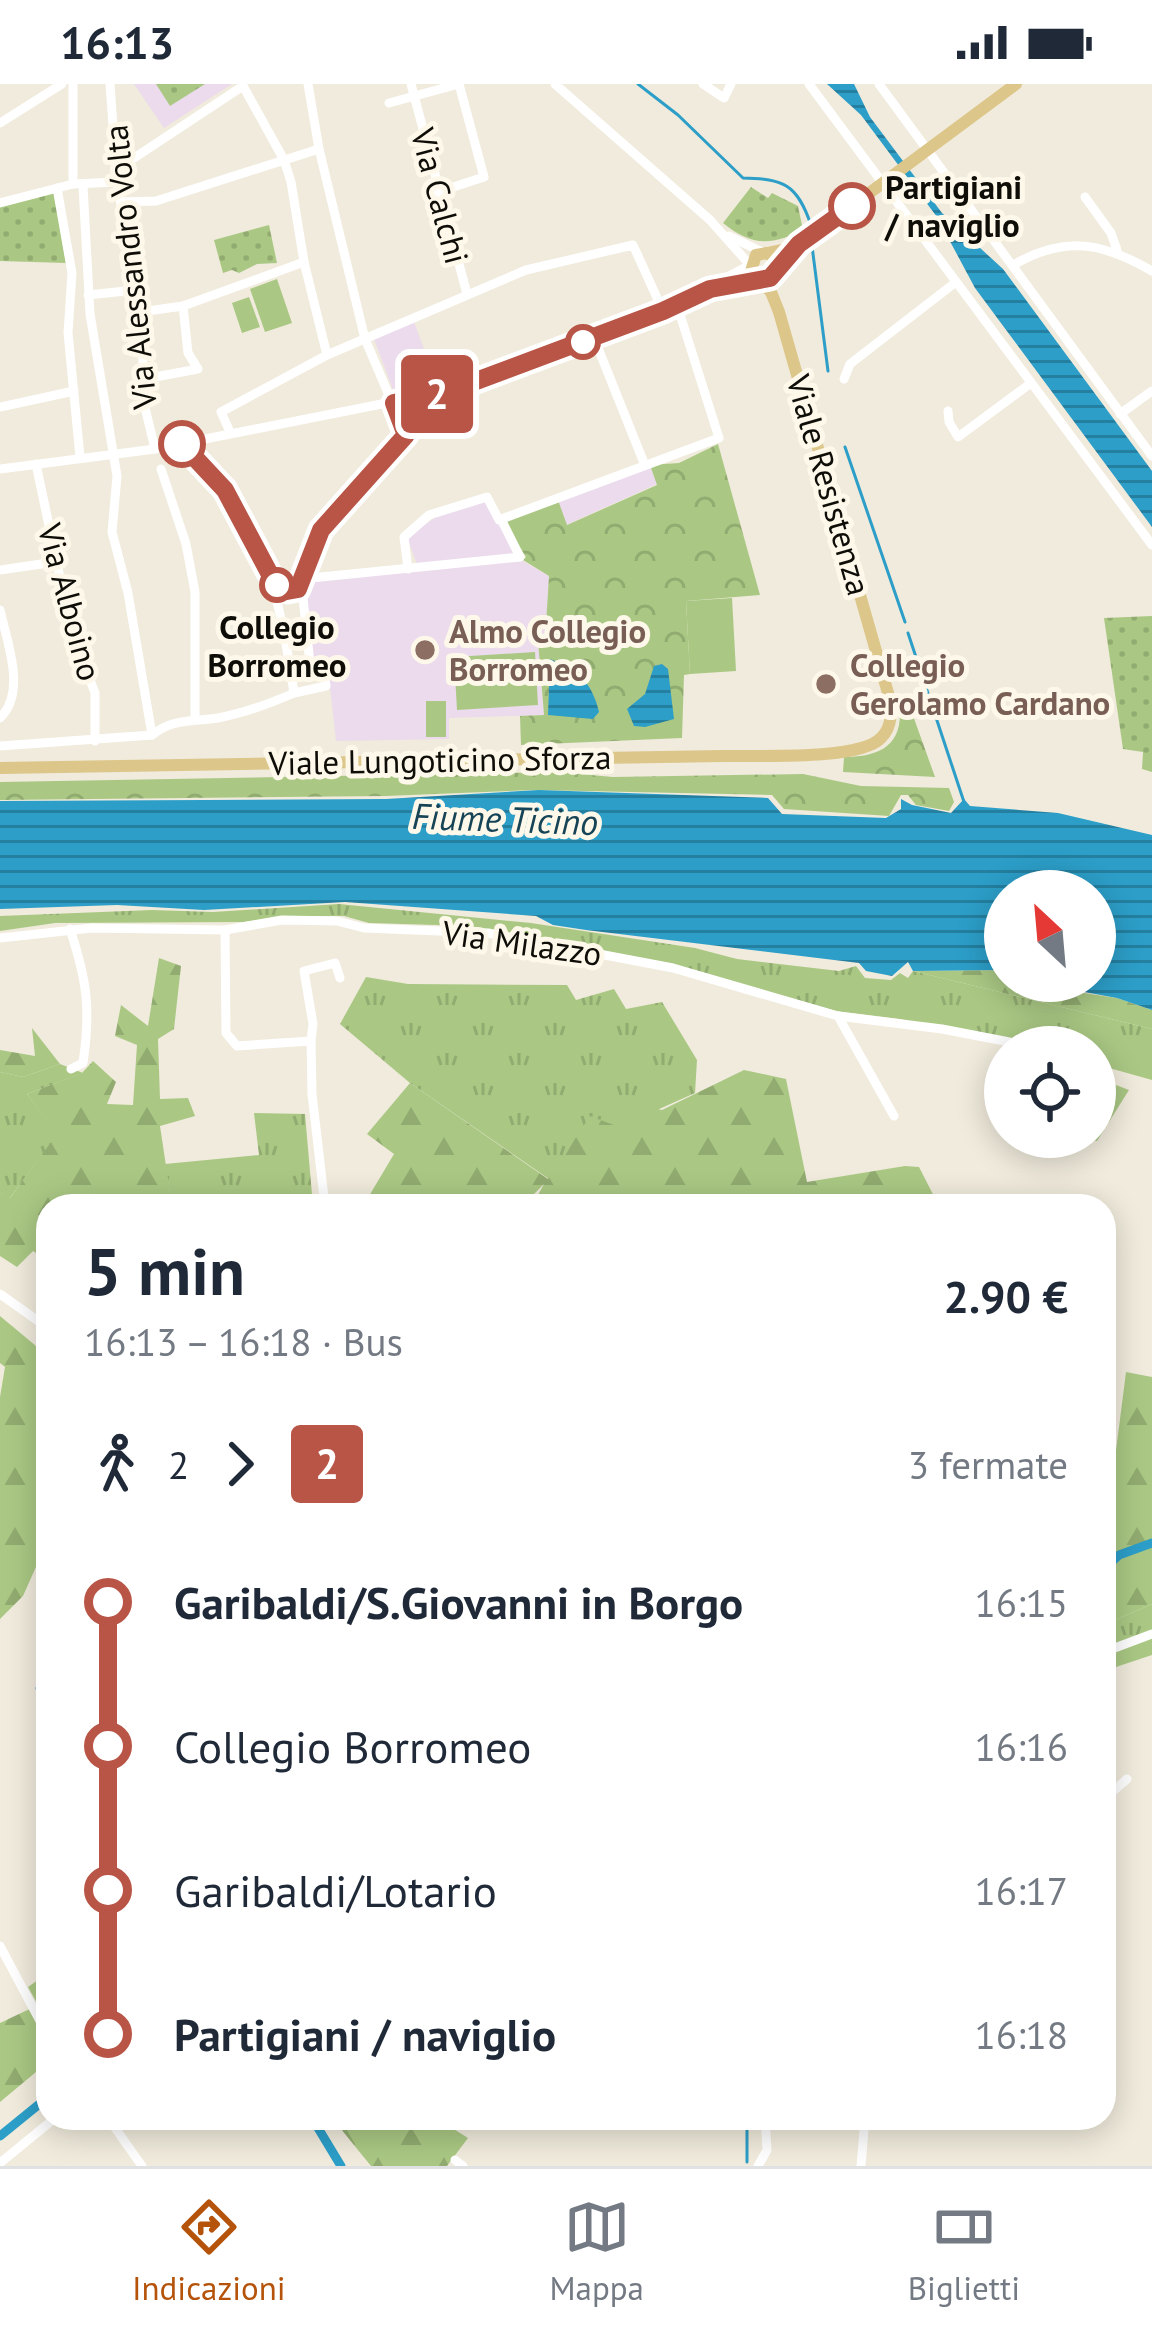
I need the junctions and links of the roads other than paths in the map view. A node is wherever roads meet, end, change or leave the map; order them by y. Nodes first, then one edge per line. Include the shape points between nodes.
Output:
1 (62, 84) edge
2 (73, 84) edge
3 (110, 84) edge
4 (308, 84) edge
5 (411, 84) edge
6 (459, 84) edge
7 (555, 84) edge
8 (703, 84) edge
9 (731, 84) edge
10 (809, 84) edge
11 (879, 84) edge
12 (1016, 84) edge
13 (243, 85) edge
14 (413, 98) junction
15 (389, 103) dead end
16 (0, 123) edge
17 (319, 149) junction
18 (924, 151) junction
19 (284, 160) junction
20 (119, 168) junction
21 (117, 182) junction
22 (883, 182) junction
23 (78, 185) junction
24 (57, 188) junction
25 (437, 192) junction
26 (1085, 197) dead end
27 (121, 202) junction
28 (0, 203) edge
29 (724, 233) junction
30 (811, 236) junction
31 (1117, 250) junction
32 (766, 253) junction
33 (304, 262) junction
34 (1015, 264) junction
35 (750, 265) junction
36 (776, 271) junction
37 (1152, 271) edge
38 (734, 275) junction
39 (760, 279) junction
40 (956, 282) junction
41 (710, 289) junction
42 (135, 290) junction
43 (467, 294) junction
44 (88, 296) junction
45 (773, 296) junction
46 (677, 305) junction
47 (184, 306) junction
48 (663, 311) junction
49 (140, 312) junction
50 (594, 338) junction
51 (365, 339) junction
52 (327, 355) junction
53 (145, 379) junction
54 (844, 379) dead end
55 (1031, 383) junction
56 (74, 391) junction
57 (1152, 392) edge
58 (390, 402) junction
59 (0, 407) edge
60 (948, 411) dead end
61 (1120, 414) junction
62 (230, 432) junction
63 (182, 444) junction
64 (154, 449) junction
65 (114, 454) junction
66 (80, 457) junction
67 (1152, 457) edge
68 (644, 463) junction
69 (36, 464) junction
70 (0, 469) edge
71 (161, 469) dead end
72 (500, 519) junction
73 (1152, 544) edge
74 (55, 562) junction
75 (408, 569) junction
76 (0, 570) edge
77 (301, 580) junction
78 (274, 582) junction
79 (0, 610) edge
80 (294, 693) junction
81 (0, 718) edge
82 (195, 720) junction
83 (152, 735) junction
84 (95, 741) junction
85 (877, 742) joint
86 (0, 746) edge
87 (0, 768) edge
88 (70, 929) junction
89 (225, 930) junction
90 (0, 938) edge
91 (340, 978) dead end
92 (838, 1016) junction
93 (984, 1037) edge
94 (311, 1041) junction
95 (71, 1069) dead end
96 (894, 1116) dead end
97 (324, 1194) edge
98 (0, 1294) edge
99 (36, 1320) edge
100 (1152, 1634) edge
101 (1116, 1648) edge
102 (1127, 1779) dead end
103 (1116, 1789) edge
104 (0, 1946) edge
105 (36, 2014) edge
106 (40, 2130) edge
107 (116, 2130) edge
108 (766, 2130) edge
109 (864, 2130) edge
110 (0, 2163) edge
111 (142, 2166) edge
112 (758, 2166) edge
113 (861, 2166) edge

1 - 16 street
2 - 23 street
3 - 20 street, Via Alessandro Volta
4 - 17 street
5 - 14 street, Via Calchi
6 - 14 street
6 - 25 street via 484,177
7 - 29 street
8 - 9 street via 724,98
10 - 22 street
11 - 18 street
12 - 18 main road
13 - 19 street
13 - 20 street
14 - 15 street, Via Calchi
14 - 25 street, Via Calchi
17 - 19 street
17 - 51 street
18 - 22 main road
18 - 34 street
19 - 27 street via 156,201
19 - 33 street
20 - 21 street, Via Alessandro Volta
21 - 23 street
21 - 27 street, Via Alessandro Volta
22 - 30 main road
22 - 40 street
23 - 24 street
23 - 44 street
24 - 28 street
24 - 56 street via 72,273
25 - 43 street, Via Calchi
26 - 31 street
27 - 42 street, Via Alessandro Volta
29 - 32 street
29 - 35 street
29 - 38 street via 736,257
30 - 32 main road
30 - 36 main road
31 - 34 street via 1056,247
31 - 37 street
32 - 35 main road
32 - 36 main road
33 - 47 street
33 - 52 street
34 - 61 street
35 - 38 street
35 - 39 main road
36 - 39 main road
36 - 45 main road, Viale Resistenza
38 - 41 street
39 - 41 street
39 - 45 main road, Viale Resistenza
40 - 54 street via 850,364
40 - 55 street
41 - 46 street
42 - 44 street
42 - 49 street, Via Alessandro Volta
43 - 48 street via 526,270 633,245
43 - 51 street
44 - 65 street
45 - 85 main road, Viale Resistenza via 888,693 890,724
46 - 48 street
46 - 68 street via 718,437
47 - 49 street
47 - 53 street via 188,353 198,369
48 - 50 street
49 - 53 street, Via Alessandro Volta
50 - 58 street via 452,390
50 - 68 street
51 - 52 street
51 - 58 street
52 - 62 street via 221,412
53 - 64 street, Via Alessandro Volta
55 - 60 street via 958,437
55 - 73 street
56 - 59 street
56 - 66 street
57 - 61 street
58 - 62 street
58 - 77 street via 406,435 321,530
61 - 67 street
62 - 63 street
63 - 64 street
63 - 78 street via 225,490
64 - 65 street
65 - 66 street
65 - 83 street via 112,532
66 - 69 street
68 - 72 street
69 - 70 street
69 - 74 street, Via Alboino
71 - 82 street via 195,592
72 - 75 street via 487,497 429,515 404,537
72 - 75 street via 520,556
74 - 76 street
74 - 84 street, Via Alboino via 94,693
75 - 77 street
77 - 78 street
77 - 80 street via 310,664 323,665 326,686
78 - 80 street
79 - 81 street via 14,684
80 - 82 street
82 - 83 street via 166,723
83 - 84 street
84 - 86 street
85 - 87 main road, Viale Lungoticino Sforza via 833,752 722,756
88 - 89 street, Via Milazzo
88 - 90 street, Via Milazzo
88 - 95 street via 90,1019 83,1064
89 - 92 street, Via Milazzo via 282,920 488,933 673,968
89 - 94 street via 232,1042
91 - 94 street via 335,964 304,971
92 - 93 street, Via Milazzo
92 - 96 street
94 - 97 street
98 - 99 street
100 - 101 street
102 - 103 street
104 - 105 street
106 - 110 street
107 - 111 street
108 - 112 street
109 - 113 street

